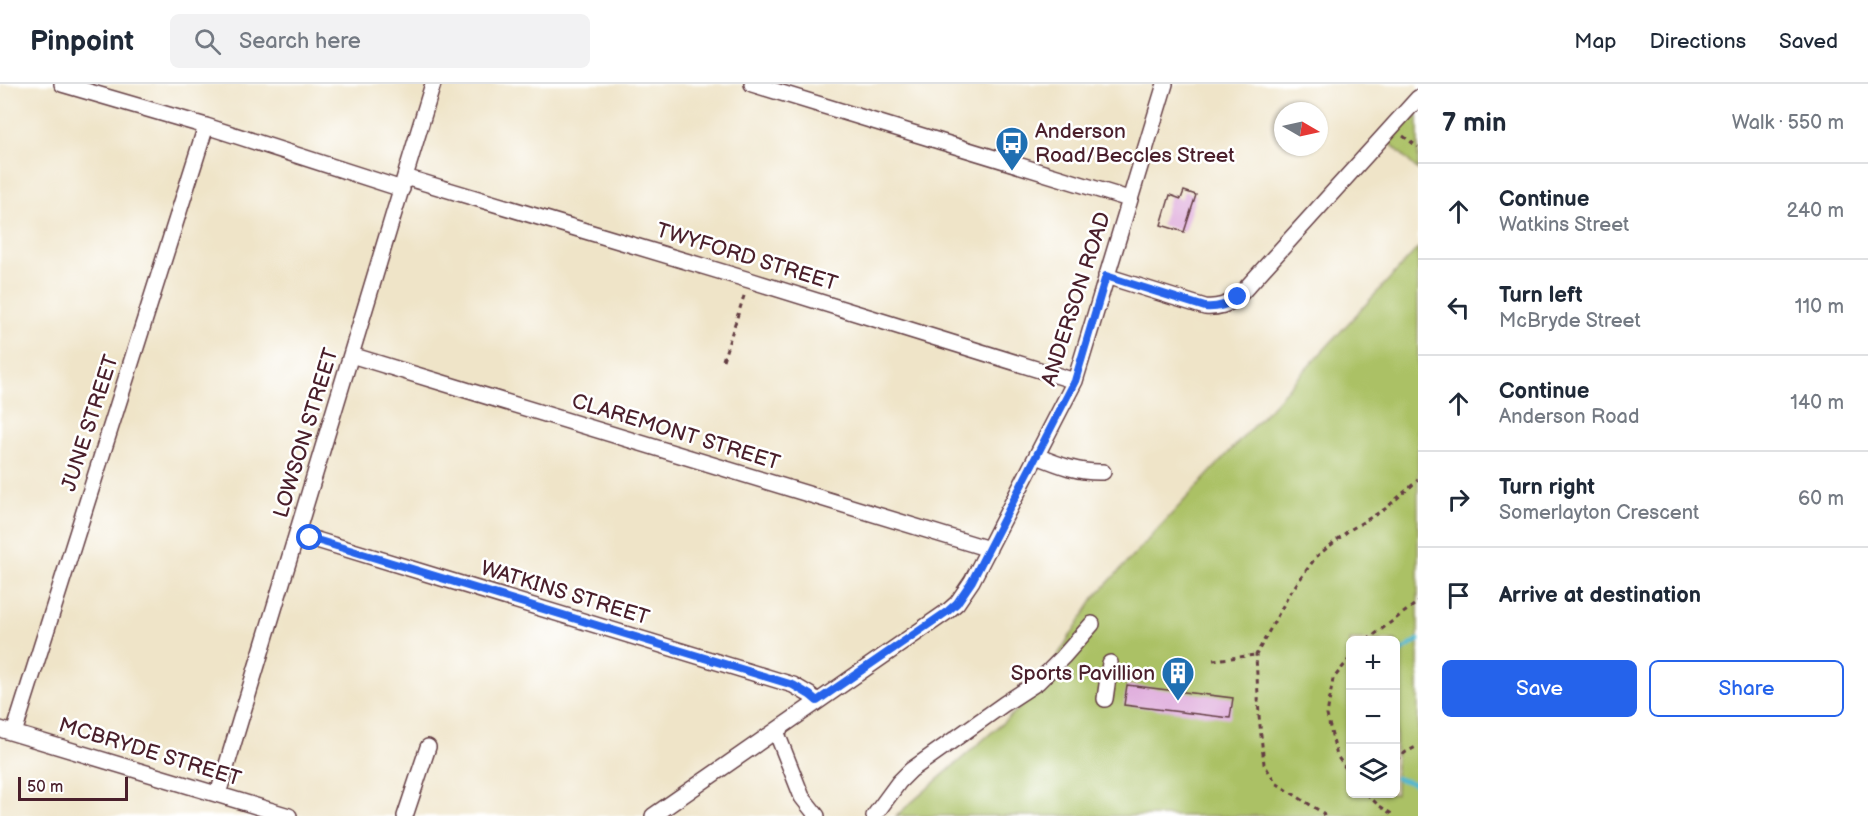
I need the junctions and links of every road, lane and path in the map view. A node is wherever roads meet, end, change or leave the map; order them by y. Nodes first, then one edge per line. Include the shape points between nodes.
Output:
1 (62, 84) edge
2 (752, 84) edge
3 (1164, 84) edge
4 (430, 85) edge
5 (1418, 98) edge
6 (206, 126) junction
7 (1403, 136) dead end
8 (1418, 147) edge
9 (404, 183) junction
10 (1129, 199) junction
11 (1106, 276) junction
12 (749, 280) junction
13 (351, 355) junction
14 (723, 360) dead end
15 (1075, 381) junction
16 (1037, 456) junction
17 (1103, 472) dead end
18 (1418, 480) edge
19 (297, 534) junction
20 (988, 549) junction
21 (1418, 602) edge
22 (1092, 624) dead end
23 (1372, 636) edge
24 (1257, 654) junction
25 (1213, 660) dead end
26 (1346, 662) edge
27 (1110, 663) dead end
28 (1105, 699) dead end
29 (817, 701) junction
30 (7, 731) edge
31 (776, 731) junction
32 (1418, 746) edge
33 (428, 747) dead end
34 (1400, 756) edge
35 (1346, 768) edge
36 (218, 794) junction
37 (1371, 798) edge
38 (289, 816) edge
39 (405, 816) edge
40 (653, 816) edge
41 (817, 816) edge
42 (874, 816) edge
43 (1324, 816) edge
44 (1395, 816) edge

1 - 6 street, TWYFORD STREET
2 - 10 street
3 - 10 street, ANDERSON ROAD
4 - 9 street, LOWSON STREET
5 - 11 street via 1229,304 1205,307
6 - 9 street, TWYFORD STREET
6 - 30 street, JUNE STREET
7 - 8 path
9 - 12 street, TWYFORD STREET
9 - 13 street, LOWSON STREET
10 - 11 street, ANDERSON ROAD
11 - 15 street, ANDERSON ROAD
12 - 14 path
12 - 15 street, TWYFORD STREET
13 - 19 street, LOWSON STREET
13 - 20 street, CLAREMONT STREET
15 - 16 street, ANDERSON ROAD
16 - 17 street via 1063,467
16 - 20 street, ANDERSON ROAD
18 - 24 path via 1385,509 1348,531 1316,557 1290,592
19 - 29 street, WATKINS STREET via 793,685
19 - 36 street, LOWSON STREET
20 - 29 street via 967,589 948,611
21 - 23 path
22 - 42 street via 1038,682 911,770
24 - 25 path
24 - 43 path via 1264,764 1276,783
26 - 35 path via 1333,679 1327,715 1337,756
27 - 28 street
29 - 31 street
30 - 36 street, MCBRYDE STREET
31 - 40 street
31 - 41 street via 802,797
32 - 34 path
33 - 39 street
36 - 38 street, MCBRYDE STREET
37 - 44 path

